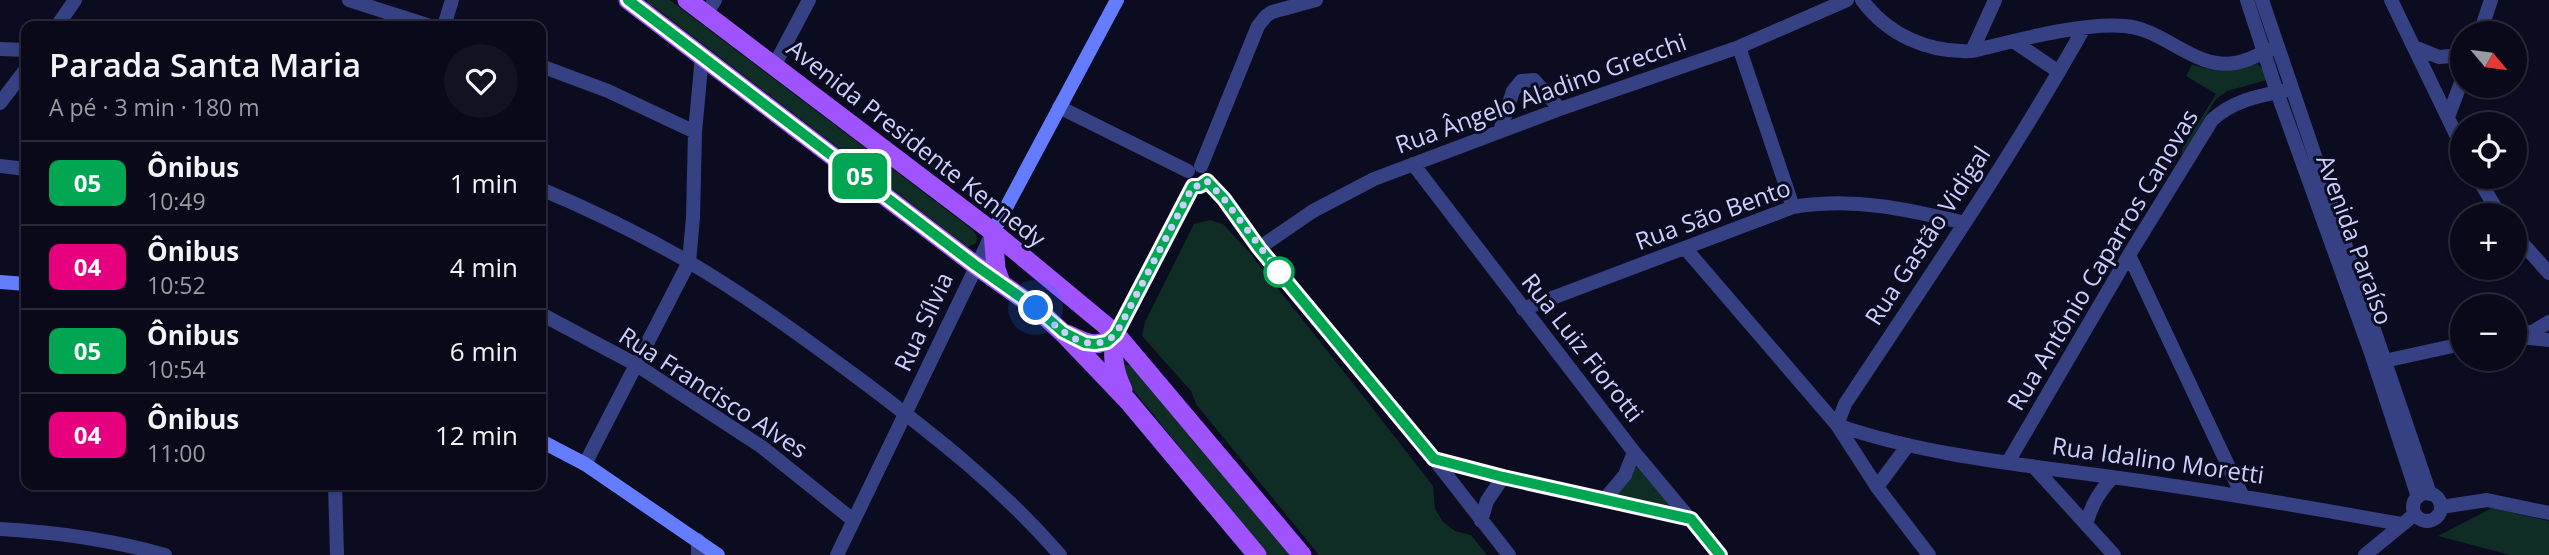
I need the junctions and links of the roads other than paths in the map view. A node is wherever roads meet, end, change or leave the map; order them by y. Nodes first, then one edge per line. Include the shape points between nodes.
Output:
1 (75, 0) edge
2 (349, 0) edge
3 (452, 0) edge
4 (628, 0) edge
5 (687, 0) edge
6 (809, 0) edge
7 (1116, 0) edge
8 (1316, 0) edge
9 (1847, 0) edge
10 (1862, 0) edge
11 (1995, 0) edge
12 (2247, 0) edge
13 (2262, 0) edge
14 (2391, 0) edge
15 (2491, 0) edge
16 (710, 7) edge
17 (60, 21) edge
18 (414, 21) edge
19 (446, 21) edge
20 (2484, 21) edge
21 (2084, 29) junction
22 (2013, 41) junction
23 (1739, 47) junction
24 (2414, 47) junction
25 (0, 49) edge
26 (2271, 49) junction
27 (21, 50) edge
28 (1972, 51) junction
29 (702, 56) junction
30 (2450, 56) edge
31 (774, 66) junction
32 (546, 68) edge
33 (2059, 72) junction
34 (21, 76) edge
35 (2292, 89) junction
36 (2277, 92) junction
37 (2455, 98) edge
38 (0, 103) edge
39 (1059, 107) junction
40 (1560, 109) junction
41 (2448, 117) junction
42 (2450, 121) edge
43 (1500, 131) junction
44 (695, 132) junction
45 (1413, 164) junction
46 (0, 166) edge
47 (21, 168) edge
48 (1197, 176) junction
49 (546, 191) edge
50 (1793, 207) junction
51 (1965, 223) junction
52 (993, 232) junction
53 (1259, 248) junction
54 (1685, 248) junction
55 (2527, 248) edge
56 (2129, 255) junction
57 (689, 262) junction
58 (975, 265) junction
59 (2549, 273) edge
60 (0, 282) edge
61 (1001, 283) junction
62 (21, 284) edge
63 (1523, 309) junction
64 (546, 317) edge
65 (2549, 321) edge
66 (1063, 332) junction
67 (2527, 333) edge
68 (1116, 334) junction
69 (2527, 337) edge
70 (2549, 340) edge
71 (2450, 347) edge
72 (2380, 362) junction
73 (635, 364) junction
74 (1128, 401) junction
75 (907, 414) junction
76 (1837, 425) junction
77 (546, 444) edge
78 (1908, 445) junction
79 (1634, 452) junction
80 (1434, 459) junction
81 (2008, 462) junction
82 (585, 464) junction
83 (2033, 466) junction
84 (1503, 477) junction
85 (2113, 477) junction
86 (1877, 486) junction
87 (335, 490) edge
88 (2242, 495) junction
89 (2424, 495) junction
90 (1604, 500) junction
91 (2441, 507) junction
92 (2549, 513) edge
93 (2415, 514) junction
94 (1691, 519) junction
95 (853, 520) junction
96 (1481, 521) junction
97 (2086, 524) junction
98 (2402, 524) junction
99 (0, 529) edge
100 (698, 547) edge
101 (165, 555) edge
102 (337, 555) edge
103 (718, 555) edge
104 (837, 555) edge
105 (1060, 555) edge
106 (1257, 555) edge
107 (1302, 555) edge
108 (1509, 555) edge
109 (1720, 555) edge
110 (1929, 555) edge
111 (2114, 555) edge
112 (2365, 555) edge

1 - 17 street
2 - 18 street
3 - 19 street
4 - 29 main road
5 - 16 main road, Avenida Presidente Kennedy
6 - 31 street
7 - 39 main road, Rua Sílvia
8 - 48 street via 1272,12 1258,26
9 - 23 street, Rua Ângelo Aladino Grecchi
10 - 28 street via 1885,24 1910,40 1938,50
11 - 28 street
12 - 26 street, Avenida Paraíso
13 - 26 street, Avenida Paraíso
14 - 24 street
15 - 20 street
16 - 31 main road, Avenida Presidente Kennedy
21 - 22 street
21 - 26 street via 2125,26 2145,30 2217,64 2234,64
21 - 33 street, Rua Gastão Vidigal
22 - 28 street
22 - 33 street
23 - 40 street, Rua Ângelo Aladino Grecchi
23 - 50 street
24 - 30 street via 2439,57
24 - 41 street
25 - 27 street
26 - 35 street, Avenida Paraíso
26 - 36 street, Avenida Paraíso
29 - 44 street
29 - 58 main road
31 - 52 main road, Avenida Presidente Kennedy
32 - 44 street
33 - 51 street, Rua Gastão Vidigal
34 - 38 street
35 - 36 street, Rua Antônio Caparros Canovas
35 - 72 street, Avenida Paraíso
36 - 56 street, Rua Antônio Caparros Canovas via 2241,101 2212,120
36 - 72 street, Avenida Paraíso
37 - 41 street
39 - 48 street
39 - 52 main road, Rua Sílvia
40 - 43 street, Rua Ângelo Aladino Grecchi
40 - 43 street via 1534,80 1521,81 1513,91
41 - 42 street
43 - 45 street, Rua Ângelo Aladino Grecchi
44 - 57 street
45 - 53 street, Rua Ângelo Aladino Grecchi via 1339,196
45 - 63 street, Rua Luiz Fiorotti
46 - 47 street
48 - 53 street via 1224,199
48 - 68 street
49 - 57 street
50 - 51 street, Rua São Bento via 1820,202 1874,205
50 - 54 street, Rua São Bento
51 - 76 street, Rua Gastão Vidigal via 1844,404
52 - 58 street, Rua Sílvia
52 - 61 main road
52 - 68 main road, Avenida Presidente Kennedy
53 - 80 street
54 - 63 street, Rua São Bento
54 - 76 street
55 - 59 street
56 - 81 street, Rua Antônio Caparros Canovas
56 - 88 street
57 - 73 street
57 - 75 street
58 - 61 main road
58 - 75 street, Rua Sílvia
60 - 62 main road
61 - 66 main road
63 - 79 street, Rua Luiz Fiorotti
64 - 73 street, Rua Francisco Alves
65 - 67 street
66 - 68 main road via 1095,344
66 - 74 main road
68 - 74 main road via 1113,363
68 - 107 main road, Avenida Presidente Kennedy
69 - 70 street
71 - 72 street
72 - 89 street, Avenida Paraíso
73 - 82 street
73 - 95 street, Rua Francisco Alves via 762,447
74 - 106 main road
75 - 95 street, Rua Sílvia
75 - 105 street via 973,468
76 - 78 street, Rua Idalino Moretti
76 - 86 street
77 - 82 main road
78 - 81 street, Rua Idalino Moretti
78 - 86 street
79 - 90 street via 1625,475
79 - 94 street, Rua Luiz Fiorotti
80 - 84 street
80 - 96 street
81 - 83 street, Rua Idalino Moretti
82 - 100 main road
83 - 85 street, Rua Idalino Moretti
83 - 97 street
84 - 90 street
84 - 96 street via 1486,501
85 - 88 street, Rua Idalino Moretti
85 - 97 street via 2091,505
86 - 110 street
87 - 102 street
88 - 98 street, Rua Idalino Moretti
89 - 91 street via 2438,498
89 - 93 street via 2413,505
90 - 94 street
91 - 92 street via 2487,500
91 - 93 street via 2439,516 2431,521 2421,521
93 - 98 street
94 - 109 street, Rua Luiz Fiorotti
95 - 104 street, Rua Sílvia
96 - 108 street
97 - 111 street
98 - 112 street
99 - 101 street via 126,544
100 - 103 main road

